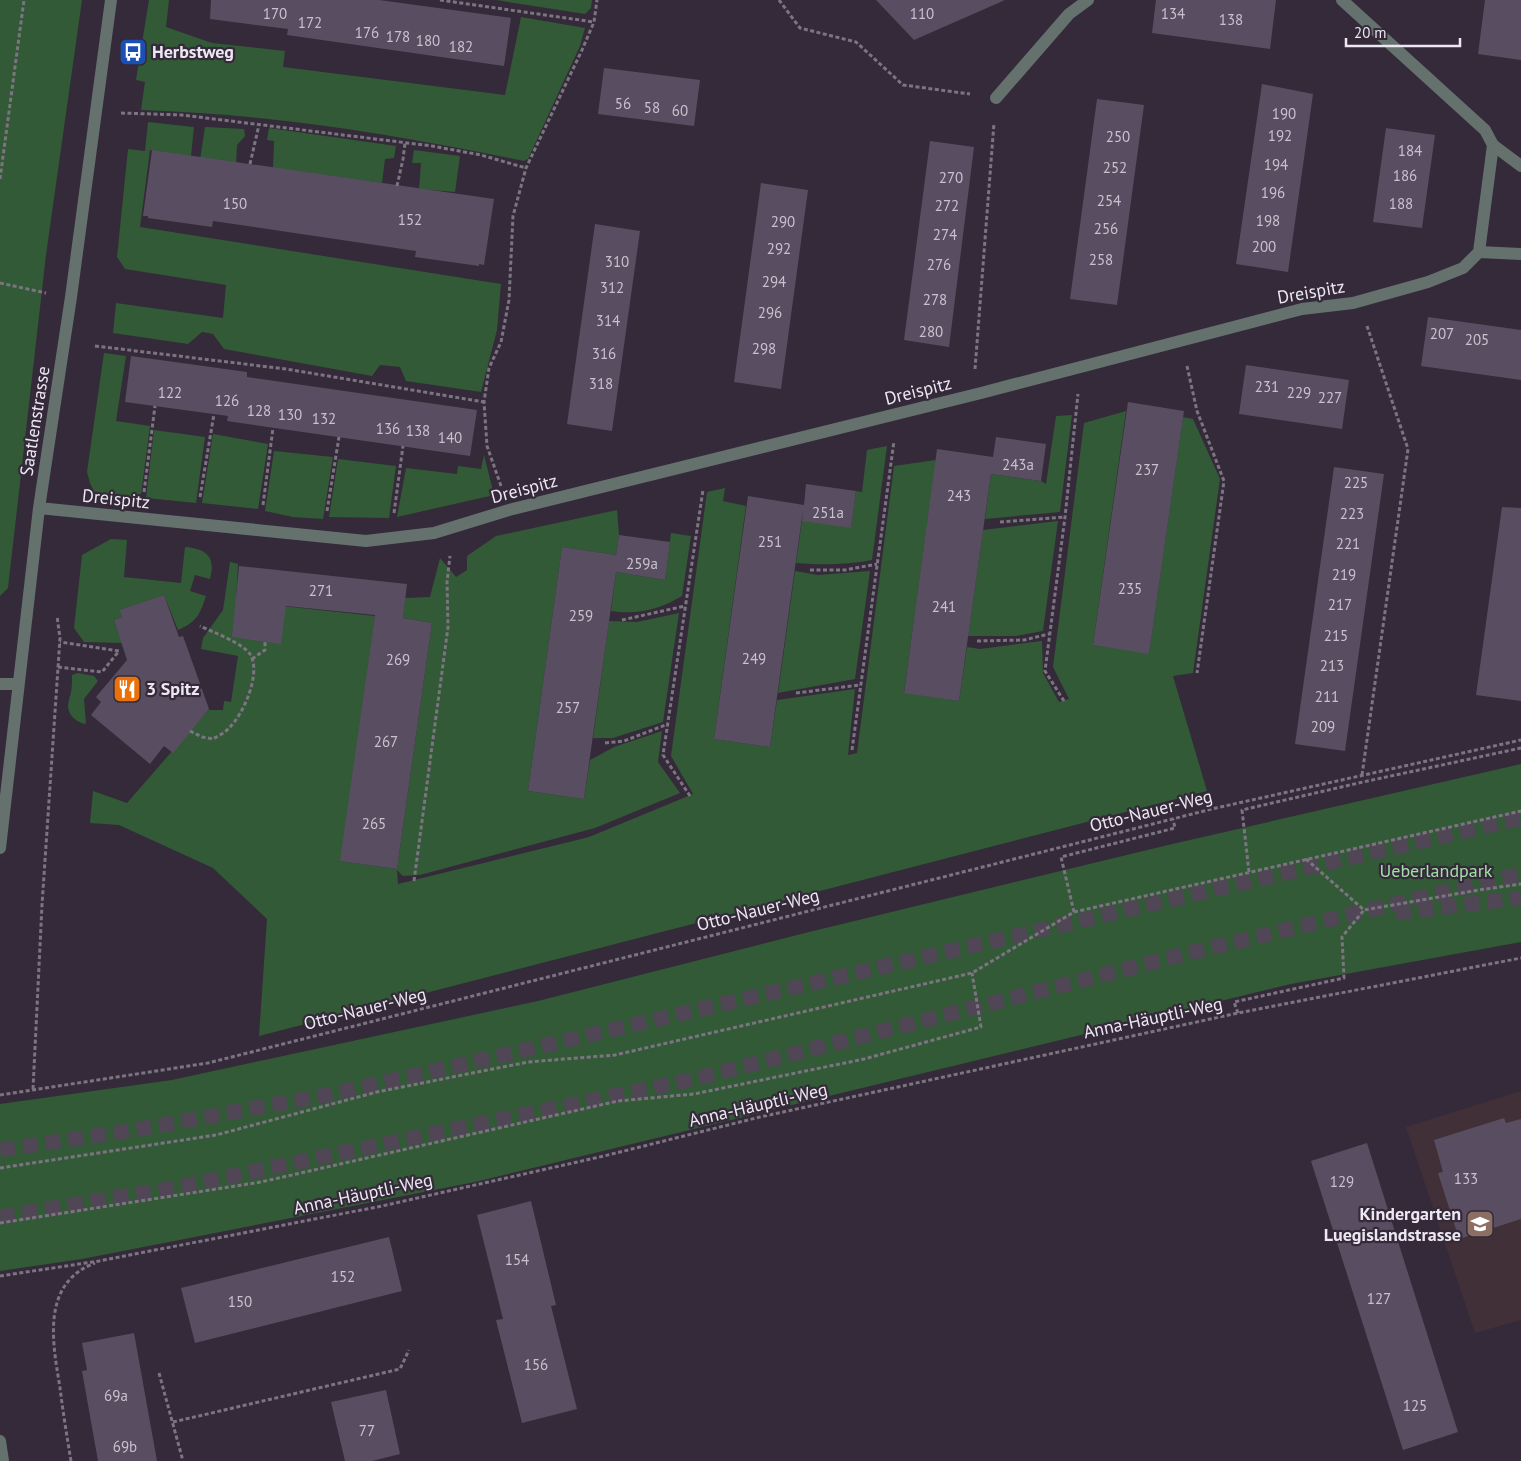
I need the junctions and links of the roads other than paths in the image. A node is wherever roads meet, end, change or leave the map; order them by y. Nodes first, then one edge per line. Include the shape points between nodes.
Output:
1 (111, 0) edge
2 (1088, 0) edge
3 (1342, 0) edge
4 (996, 98) road end
5 (1493, 145) junction
6 (1521, 166) edge
7 (1479, 252) junction
8 (1521, 254) edge
9 (39, 508) junction
10 (0, 684) edge
11 (18, 684) junction
12 (0, 848) edge
13 (0, 1441) edge
14 (2, 1461) edge

1 - 9 street, Saatlenstrasse
2 - 4 street via 1069,14
3 - 5 street via 1485,130
5 - 6 street
5 - 7 street
7 - 8 street
7 - 9 street, Dreispitz via 1463,268 1428,282 1362,300 1302,309 981,394 509,510 434,533 366,541
9 - 11 street, Saatlenstrasse
10 - 11 street
11 - 12 street, Saatlenstrasse
13 - 14 street

